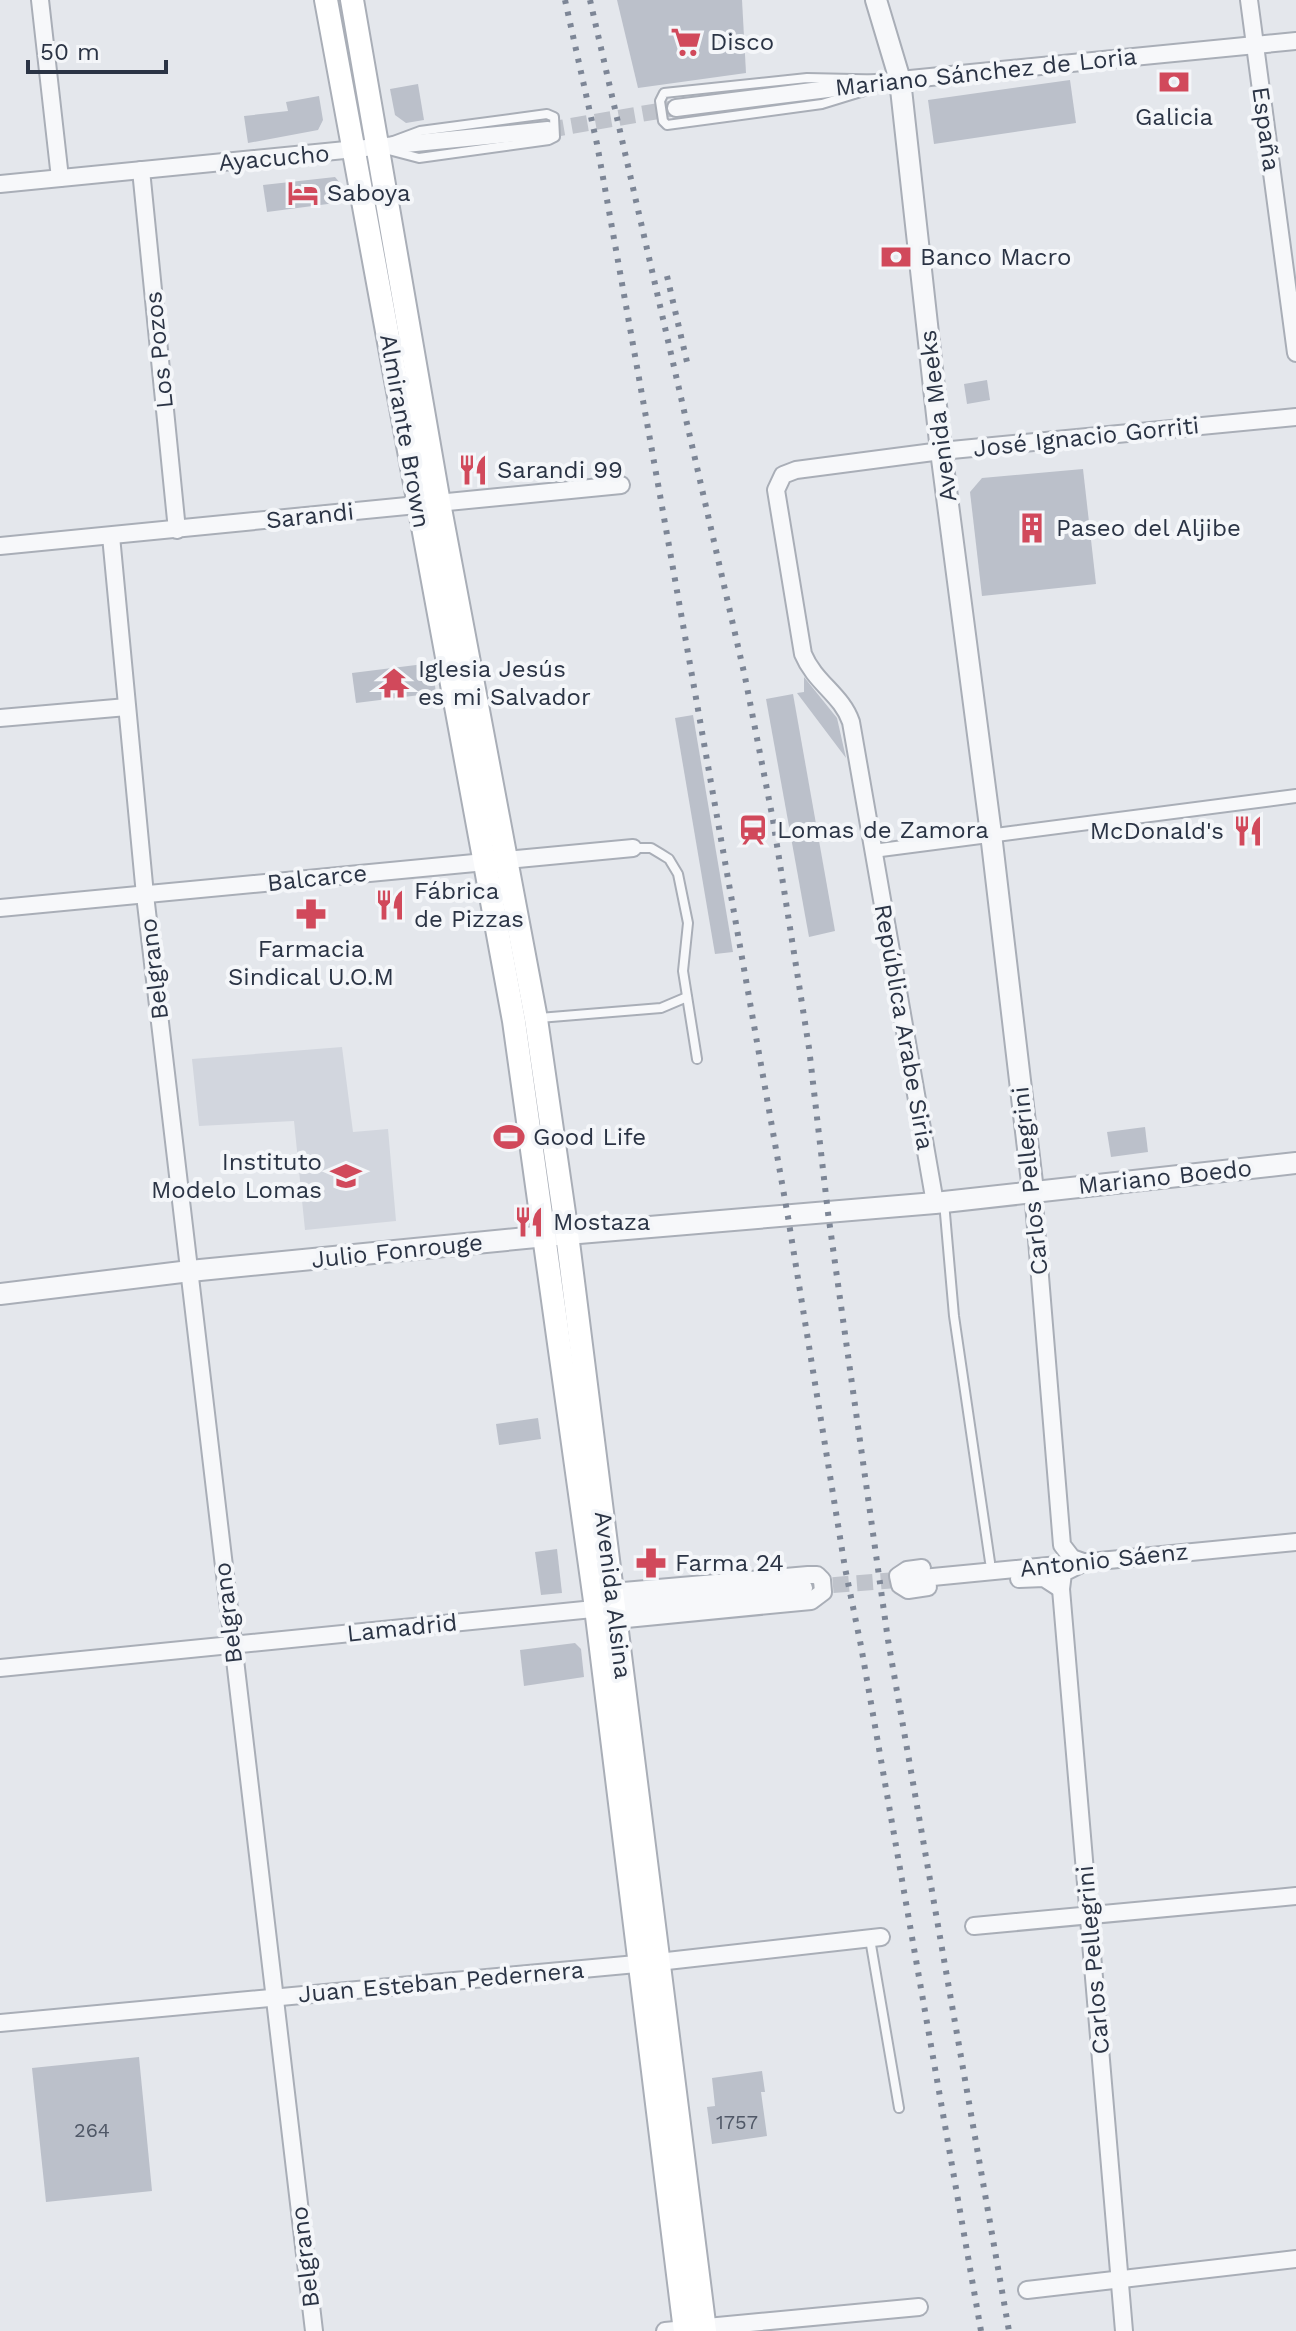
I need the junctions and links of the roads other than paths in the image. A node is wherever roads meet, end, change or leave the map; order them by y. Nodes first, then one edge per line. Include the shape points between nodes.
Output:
1 (40, 0) edge
2 (326, 0) edge
3 (352, 0) edge
4 (876, 0) edge
5 (1249, 0) edge
6 (1296, 41) edge
7 (1254, 45) junction
8 (900, 80) junction
9 (676, 108) tunnel mouth
10 (548, 130) tunnel mouth
11 (366, 149) junction
12 (141, 170) junction
13 (60, 178) junction
14 (0, 184) edge
15 (1296, 353) edge
16 (1296, 417) edge
17 (941, 451) junction
18 (783, 475) joint
19 (621, 485) dead end
20 (429, 504) junction
21 (177, 530) junction
22 (111, 536) junction
23 (0, 546) edge
24 (127, 707) junction
25 (0, 718) edge
26 (1296, 796) edge
27 (991, 834) junction
28 (633, 848) joint
29 (873, 851) junction
30 (497, 861) junction
31 (145, 895) junction
32 (0, 908) edge
33 (687, 997) junction
34 (525, 1020) junction
35 (697, 1059) dead end
36 (1296, 1163) edge
37 (1033, 1191) junction
38 (940, 1202) junction
39 (796, 1216) joint
40 (556, 1235) junction
41 (190, 1271) junction
42 (0, 1294) edge
43 (1060, 1530) junction
44 (1296, 1542) edge
45 (990, 1562) junction
46 (1085, 1562) junction
47 (912, 1579) tunnel mouth
48 (804, 1588) tunnel mouth
49 (1061, 1589) junction
50 (609, 1606) junction
51 (232, 1645) junction
52 (0, 1668) edge
53 (1296, 1896) edge
54 (1089, 1915) junction
55 (974, 1926) dead end
56 (876, 1937) joint
57 (649, 1962) junction
58 (274, 1997) junction
59 (0, 2023) edge
60 (899, 2108) dead end
61 (1296, 2259) edge
62 (1120, 2279) junction
63 (1027, 2290) dead end
64 (919, 2307) dead end
65 (689, 2330) edge
66 (314, 2331) edge
67 (1124, 2331) edge

1 - 13 street
2 - 11 main road, Almirante Brown
3 - 11 main road, Almirante Brown
4 - 8 street, Avenida Meeks
5 - 7 street, España
6 - 7 street, Mariano Sánchez de Loria
7 - 8 street, Mariano Sánchez de Loria
7 - 15 street, España
8 - 8 lane via 807,78 664,93 660,101 667,125 822,104
8 - 9 street, Mariano Sánchez de Loria
8 - 17 street, Avenida Meeks
10 - 11 street, Ayacucho
11 - 11 lane via 419,158 549,140 555,137 556,125 547,114 420,131
11 - 12 street, Ayacucho
11 - 20 main road, Almirante Brown
12 - 13 street, Ayacucho
12 - 21 street, Los Pozos
13 - 14 street, Ayacucho
16 - 17 street, José Ignacio Gorriti
17 - 18 street, José Ignacio Gorriti
17 - 27 street, Avenida Meeks
18 - 29 street, República Arabe Siria via 776,490 803,654 810,671 847,711
19 - 20 street, Sarandi
20 - 21 street, Sarandi
20 - 30 main road, Almirante Brown
21 - 22 street, Sarandi
22 - 23 street, Sarandi
22 - 24 street
24 - 25 street
24 - 31 street
26 - 27 street
27 - 29 street
27 - 37 street, Carlos Pellegrini
28 - 30 street, Balcarce
28 - 33 lane via 651,848 669,859 678,874 688,923 683,971
29 - 38 street, República Arabe Siria
30 - 31 street, Balcarce
30 - 34 main road, Avenida Alsina
31 - 32 street, Balcarce
31 - 41 street, Belgrano
33 - 34 lane via 661,1008
33 - 35 lane
34 - 40 main road, Avenida Alsina
36 - 37 street, Mariano Boedo
37 - 38 street, Mariano Boedo
37 - 43 street, Carlos Pellegrini
38 - 39 street, Mariano Boedo
38 - 45 lane
39 - 40 street, Julio Fonrouge
40 - 41 street, Julio Fonrouge
40 - 50 main road, Avenida Alsina
41 - 42 street, Julio Fonrouge
41 - 51 street, Belgrano
43 - 45 street, Antonio Sáenz via 1044,1555
43 - 46 street via 1066,1553
44 - 46 street, Antonio Sáenz
45 - 49 street, Antonio Sáenz via 907,1570 898,1576 908,1590 1032,1577
46 - 47 street, Antonio Sáenz
46 - 49 street via 1063,1573
48 - 50 street, Lamadrid
49 - 54 street, Carlos Pellegrini
50 - 50 street, Lamadrid via 811,1601 823,1592 822,1580 808,1575
50 - 51 street, Lamadrid
50 - 57 main road, Avenida Alsina
51 - 52 street, Lamadrid
51 - 58 street, Belgrano
53 - 54 street
54 - 55 street
54 - 62 street, Carlos Pellegrini
56 - 57 street, Juan Esteban Pedernera
56 - 60 lane
57 - 58 street, Juan Esteban Pedernera
57 - 65 main road, Avenida Alsina
58 - 59 street, Juan Esteban Pedernera
58 - 66 street, Belgrano
61 - 62 street
62 - 63 street
62 - 67 street, Carlos Pellegrini
64 - 65 street

